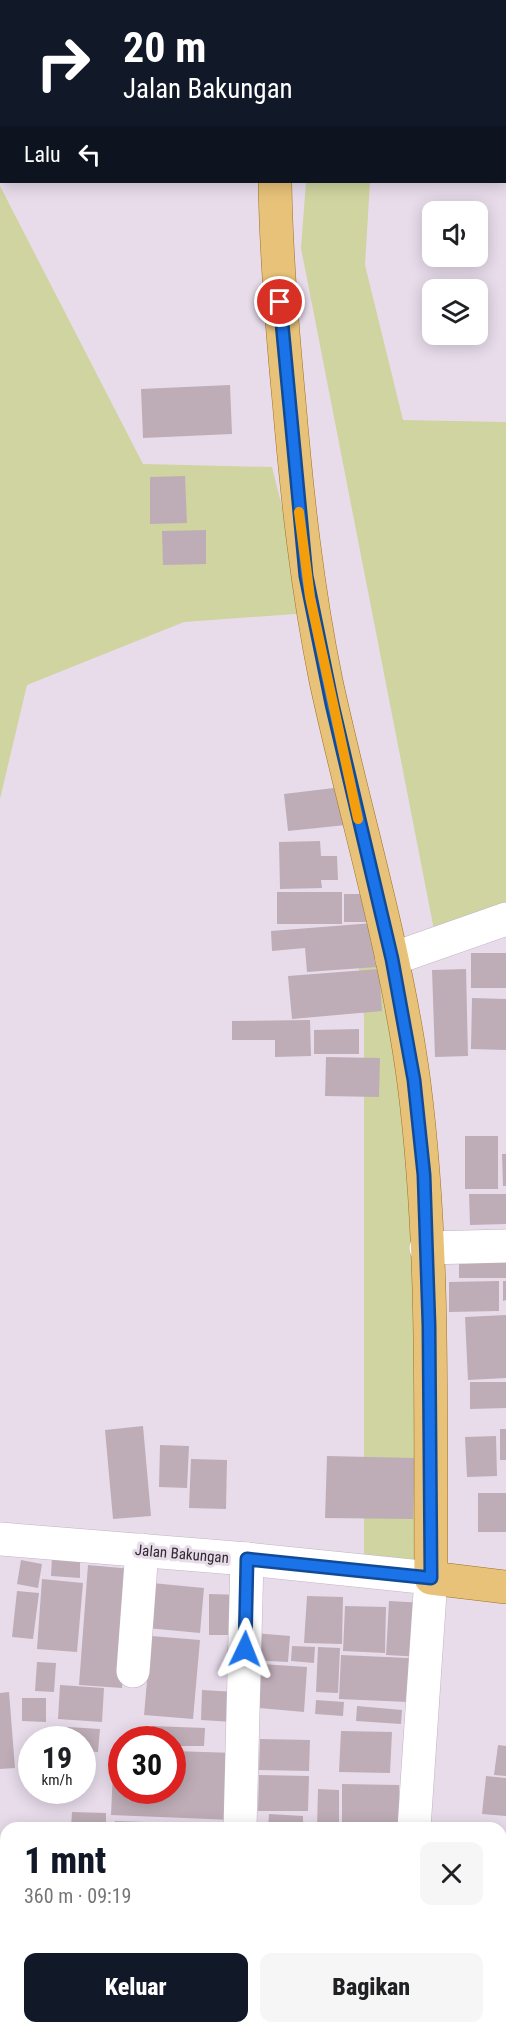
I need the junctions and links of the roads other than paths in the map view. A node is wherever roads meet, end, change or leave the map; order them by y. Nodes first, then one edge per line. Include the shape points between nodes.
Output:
1 (275, 183) edge
2 (506, 919) edge
3 (392, 959) junction
4 (506, 1246) edge
5 (426, 1248) junction
6 (0, 1539) edge
7 (142, 1550) junction
8 (247, 1559) junction
9 (431, 1578) junction
10 (506, 1587) edge
11 (133, 1671) dead end
12 (240, 1822) edge
13 (414, 1822) edge

1 - 3 main road via 276,255 306,576
2 - 3 street
3 - 5 main road via 414,1080 424,1175
4 - 5 street
5 - 9 main road
6 - 7 street, Jalan Bakungan
7 - 8 street, Jalan Bakungan
7 - 11 street
8 - 9 street, Jalan Bakungan
8 - 12 street
9 - 10 main road, Jalan Bakungan
9 - 13 street

